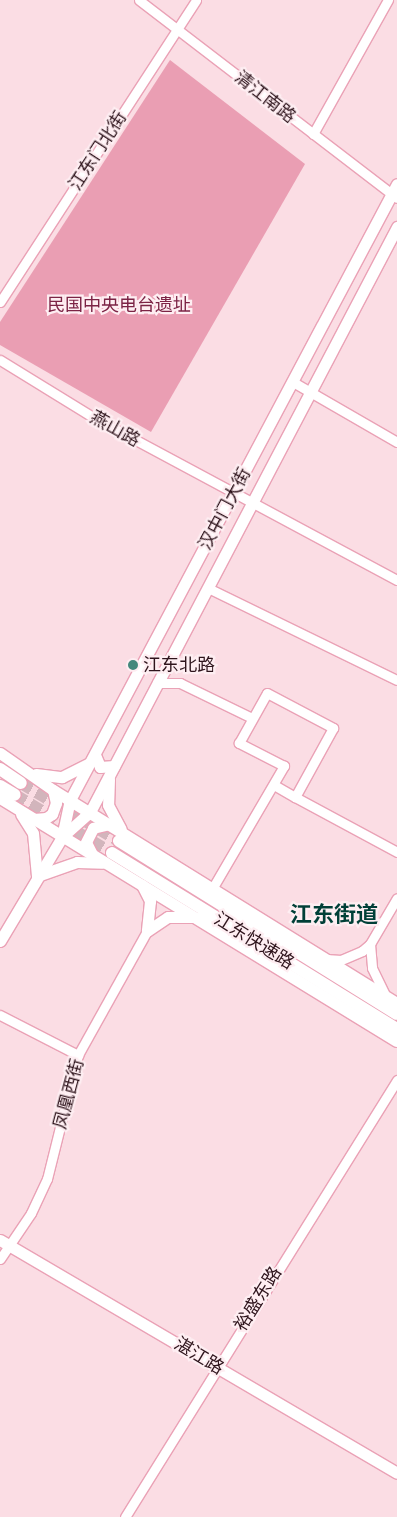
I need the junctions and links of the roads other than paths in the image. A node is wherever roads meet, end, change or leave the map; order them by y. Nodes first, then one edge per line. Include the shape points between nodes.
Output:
1 (139, 0) edge
2 (196, 0) edge
3 (388, 0) edge
4 (177, 29) junction
5 (313, 134) junction
6 (395, 192) edge
7 (397, 227) edge
8 (0, 302) edge
9 (0, 360) edge
10 (293, 382) junction
11 (311, 392) junction
12 (397, 442) edge
13 (233, 494) junction
14 (252, 504) junction
15 (397, 580) edge
16 (208, 588) junction
17 (397, 680) edge
18 (157, 683) junction
19 (252, 718) junction
20 (0, 753) edge
21 (92, 759) junction
22 (0, 769) edge
23 (111, 770) junction
24 (30, 772) junction
25 (21, 783) tunnel mouth
26 (274, 785) junction
27 (0, 786) edge
28 (53, 790) junction
29 (295, 796) junction
30 (0, 798) edge
31 (14, 800) junction
32 (70, 800) junction
33 (90, 812) junction
34 (34, 819) junction
35 (109, 824) junction
36 (62, 838) junction
37 (116, 848) junction
38 (397, 852) edge
39 (92, 854) junction
40 (37, 876) junction
41 (141, 884) junction
42 (212, 889) junction
43 (397, 898) edge
44 (199, 919) junction
45 (147, 931) junction
46 (261, 938) junction
47 (0, 941) edge
48 (370, 944) junction
49 (326, 959) junction
50 (386, 997) junction
51 (397, 1003) edge
52 (397, 1014) edge
53 (0, 1015) edge
54 (394, 1035) edge
55 (397, 1048) edge
56 (78, 1055) junction
57 (397, 1072) edge
58 (396, 1082) edge
59 (5, 1242) edge
60 (0, 1258) edge
61 (217, 1366) junction
62 (397, 1473) edge
63 (125, 1517) edge

1 - 4 street, 清江南路
2 - 4 street, 江东门北街
3 - 5 street
4 - 5 street, 清江南路
4 - 8 street, 江东门北街
5 - 6 street, 清江南路
6 - 10 main road, 汉中门大街
7 - 11 main road, 汉中门大街
9 - 13 street, 燕山路 via 90,416
10 - 11 street
10 - 13 main road, 汉中门大街
11 - 12 street
11 - 14 main road, 汉中门大街
13 - 14 street, 燕山路
13 - 21 main road, 汉中门大街
14 - 15 street, 燕山路
14 - 16 main road, 汉中门大街
16 - 17 street
16 - 18 main road, 汉中门大街
18 - 19 street via 180,683
18 - 23 main road, 汉中门大街
19 - 26 street via 239,743 284,766
19 - 29 street via 267,693 333,728
20 - 24 main road
21 - 23 main road via 100,767
21 - 24 main road via 62,777 50,778
21 - 32 main road, 汉中门大街
22 - 25 highway
23 - 33 main road, 汉中门大街
23 - 37 main road via 108,805
24 - 28 main road
26 - 29 street
26 - 42 street
27 - 31 highway
28 - 32 main road
28 - 34 main road via 56,803 52,814
29 - 38 street
30 - 31 main road
31 - 34 main road
31 - 40 main road via 33,833
32 - 33 main road
32 - 36 main road, 汉中门大街
33 - 35 main road
33 - 36 main road, 汉中门大街
34 - 36 main road
35 - 37 main road
35 - 39 main road via 93,828 86,842
36 - 39 main road
36 - 40 main road, 汉中门大街
37 - 39 main road
37 - 40 main road
37 - 41 main road
37 - 42 main road
37 - 46 highway, 江东快速路
40 - 47 main road, 汉中门大街
41 - 44 main road
41 - 45 main road via 150,901
42 - 46 highway
42 - 49 main road
43 - 48 street
44 - 45 main road via 168,917
44 - 46 highway
44 - 54 main road
45 - 56 street, 凤凰西街
46 - 52 highway, 江东快速路
46 - 54 highway, 江东快速路
48 - 49 street via 341,960
48 - 50 street via 372,968
49 - 50 main road
50 - 51 main road
53 - 56 street
54 - 55 street
56 - 59 street, 凤凰西街 via 47,1179
57 - 58 street, 裕盛东路
58 - 61 street, 裕盛东路
59 - 60 street, 凤凰西街
59 - 61 main road, 湛江路
61 - 62 main road, 湛江路
61 - 63 street, 裕盛东路

